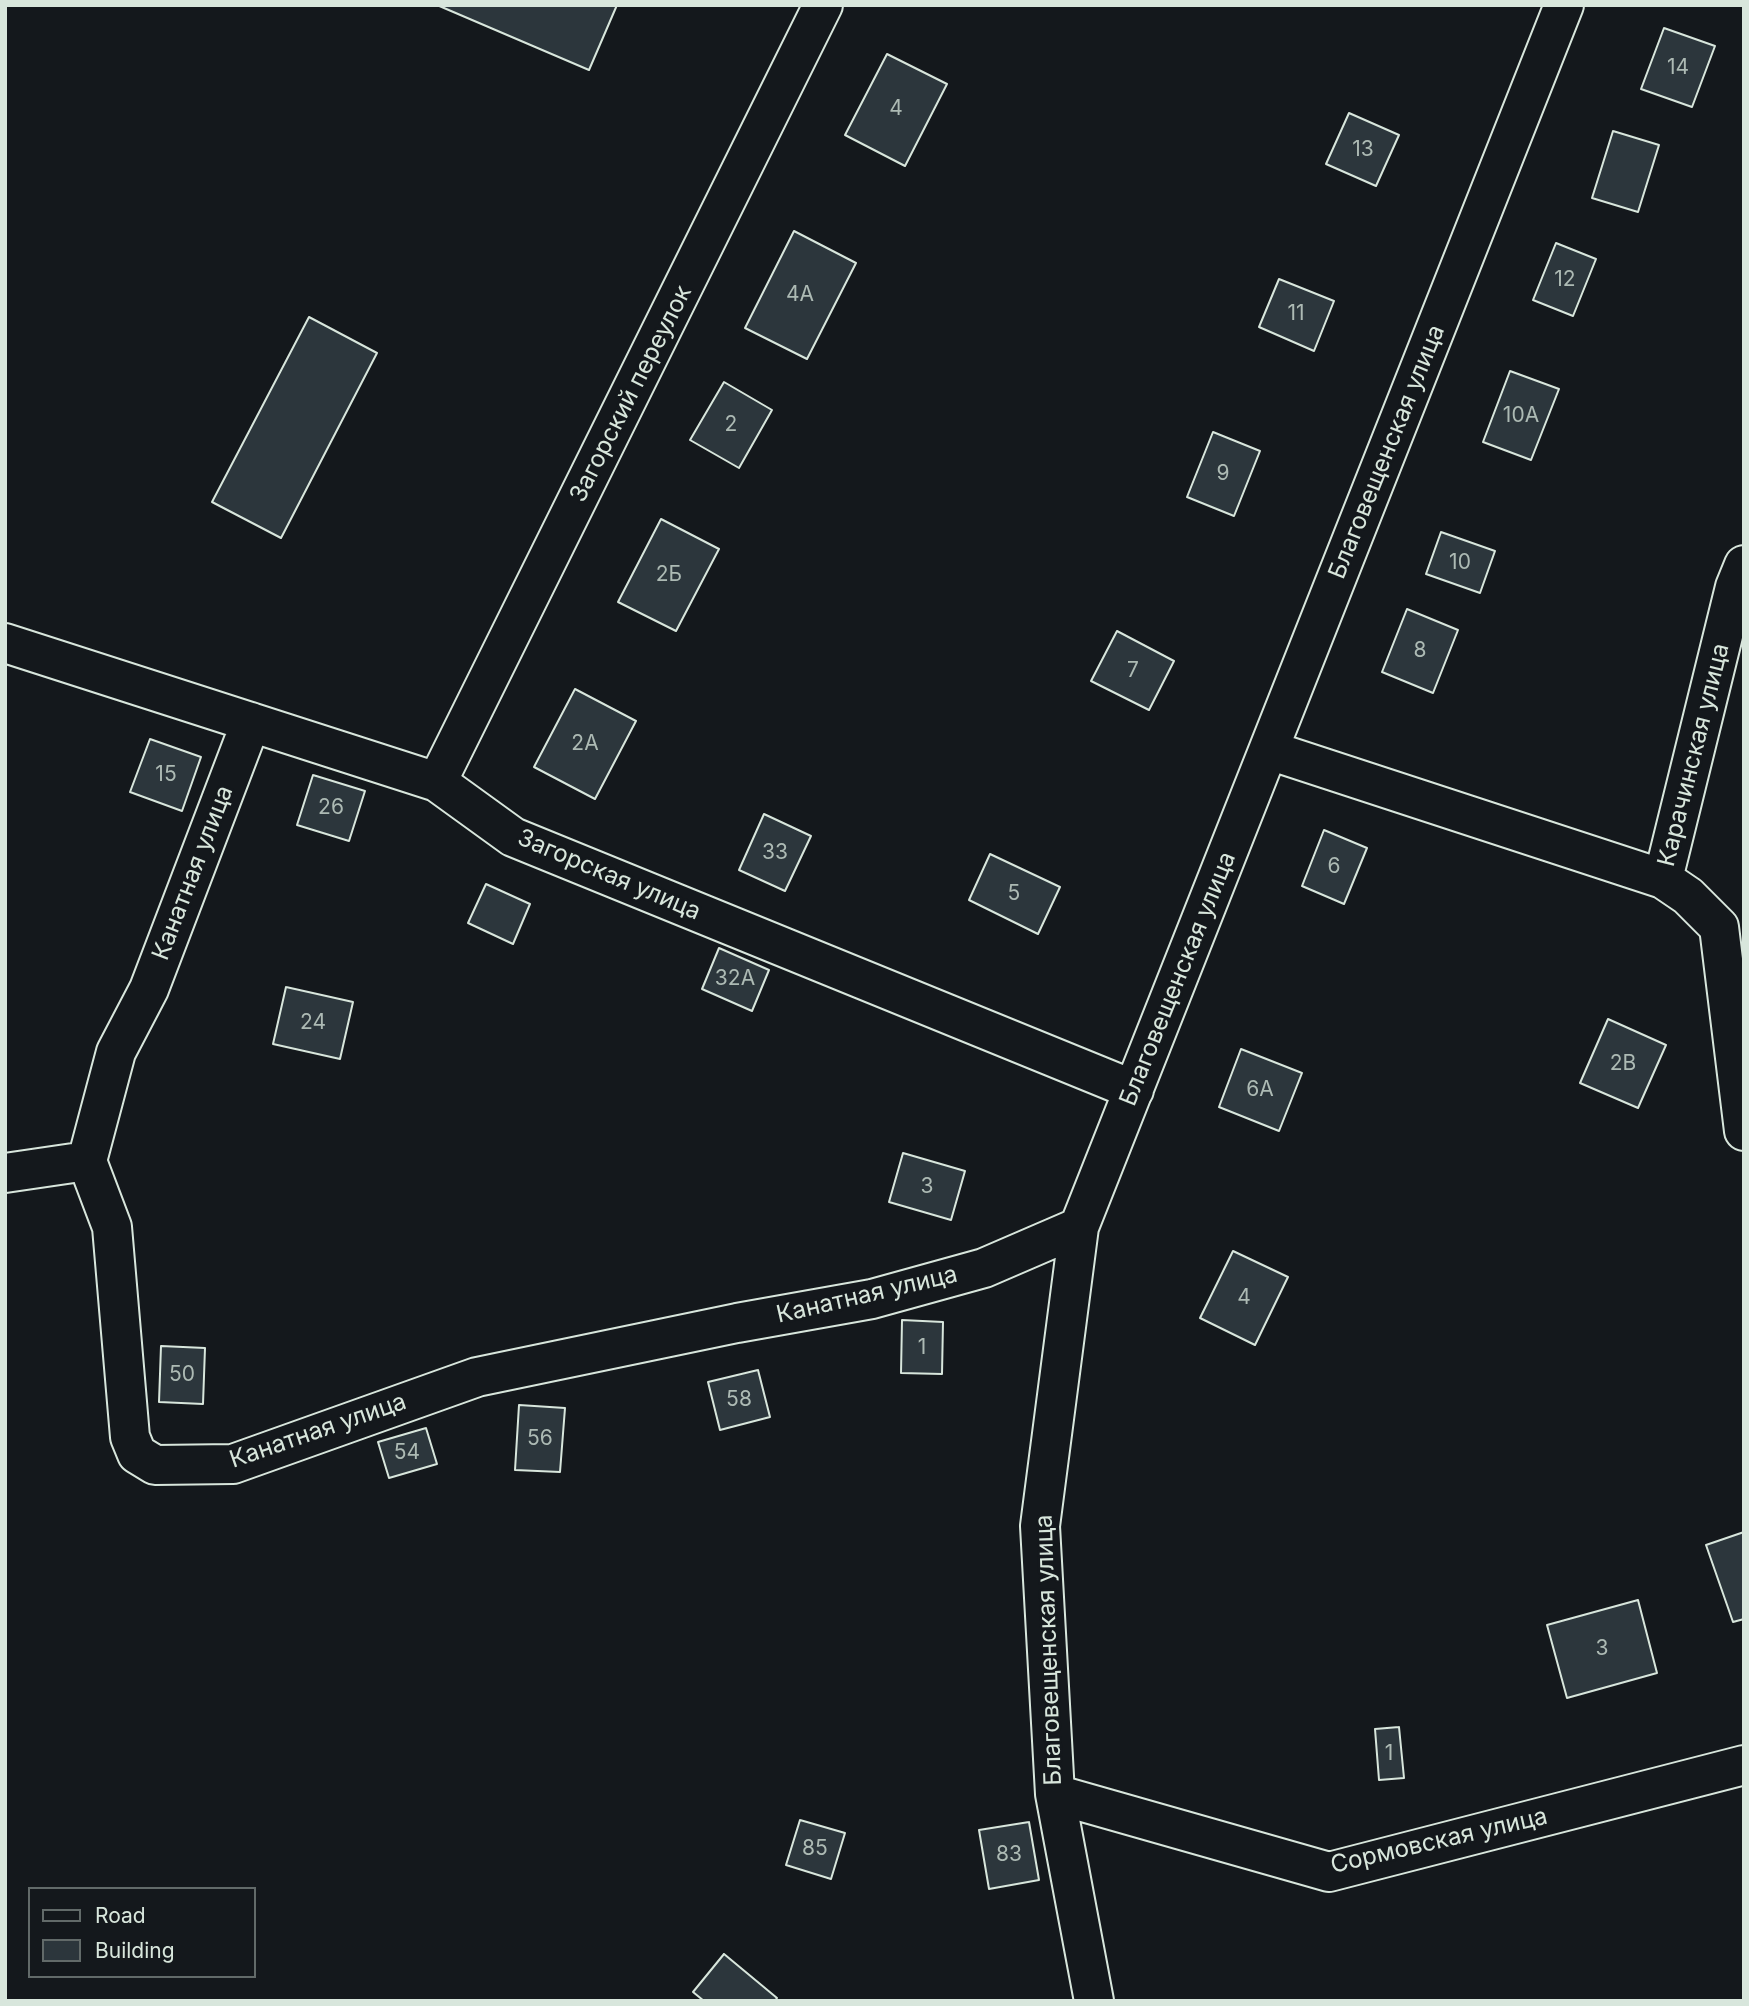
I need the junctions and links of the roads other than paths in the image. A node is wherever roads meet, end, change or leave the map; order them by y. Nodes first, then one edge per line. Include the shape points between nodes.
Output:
1 (823, 5) edge
2 (1564, 5) edge
3 (1744, 565) edge
4 (5, 643) edge
5 (251, 722) junction
6 (1269, 750) junction
7 (437, 782) junction
8 (1663, 878) junction
9 (1134, 1090) junction
10 (1744, 1131) edge
11 (87, 1161) junction
12 (5, 1173) edge
13 (1079, 1227) junction
14 (1744, 1765) edge
15 (1055, 1794) junction
16 (1094, 2001) edge

1 - 7 street, Загорский переулок
2 - 6 street, Благовещенская улица
3 - 8 street, Карачинская улица
4 - 5 street, Загорская улица
5 - 7 street, Загорская улица
5 - 11 street, Канатная улица via 149,989 116,1052
6 - 8 street
6 - 9 street, Благовещенская улица
7 - 9 street, Загорская улица via 513,837
8 - 10 street, Карачинская улица via 1719,927
9 - 13 street, Благовещенская улица
11 - 12 street
11 - 13 street, Канатная улица via 112,1227 130,1437 136,1454 155,1465 233,1464 477,1377 872,1299 984,1268
13 - 15 street, Благовещенская улица via 1040,1526
14 - 15 street, Сормовская улица via 1329,1872
15 - 16 street, Благовещенская улица

